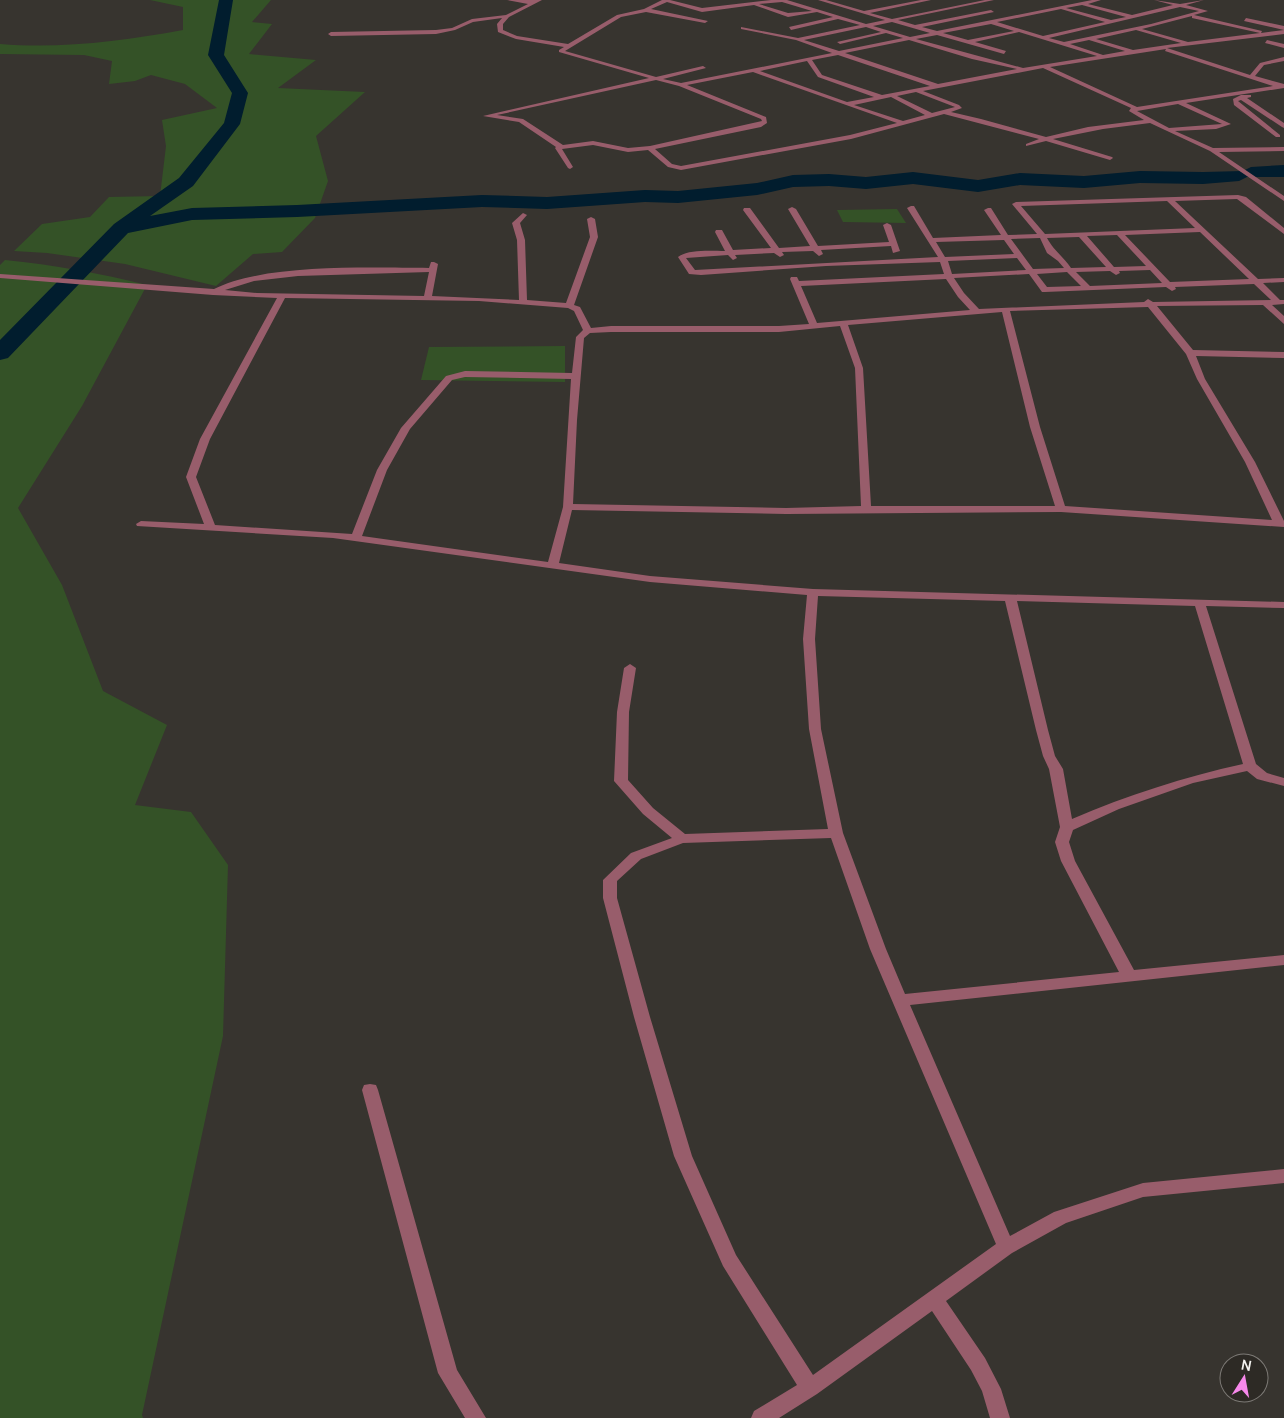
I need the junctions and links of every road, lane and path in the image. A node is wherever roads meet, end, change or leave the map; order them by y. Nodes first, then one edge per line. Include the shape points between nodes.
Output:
1 (509, 0) edge
2 (540, 0) edge
3 (744, 0) edge
4 (782, 0) edge
5 (820, 0) edge
6 (898, 0) edge
7 (929, 0) edge
8 (949, 0) edge
9 (992, 0) edge
10 (1099, 0) edge
11 (1156, 0) edge
12 (1202, 0) edge
13 (665, 1) edge
14 (533, 3) junction
15 (911, 3) junction
16 (1082, 4) junction
17 (755, 5) junction
18 (1182, 5) junction
19 (841, 6) junction
20 (968, 6) junction
21 (1060, 8) junction
22 (646, 10) junction
23 (1162, 10) junction
24 (816, 11) junction
25 (934, 11) junction
26 (1205, 11) junction
27 (991, 12) junction
28 (863, 13) junction
29 (1214, 13) dead end
30 (507, 16) junction
31 (1189, 16) junction
32 (1133, 17) junction
33 (838, 18) junction
34 (958, 18) junction
35 (1012, 18) junction
36 (1240, 19) dead end
37 (888, 20) junction
38 (705, 21) dead end
39 (991, 22) junction
40 (1112, 22) junction
41 (861, 25) junction
42 (912, 27) junction
43 (743, 28) dead end
44 (791, 28) dead end
45 (1284, 28) edge
46 (1136, 29) junction
47 (1019, 31) junction
48 (887, 32) junction
49 (1069, 32) junction
50 (1284, 32) edge
51 (934, 33) junction
52 (331, 34) dead end
53 (1270, 34) junction
54 (1042, 38) junction
55 (1090, 38) junction
56 (796, 39) junction
57 (907, 39) junction
58 (840, 42) dead end
59 (965, 42) junction
60 (1267, 42) dead end
61 (1063, 44) junction
62 (1190, 44) junction
63 (568, 46) junction
64 (1284, 46) edge
65 (938, 48) junction
66 (1162, 48) junction
67 (1134, 51) junction
68 (839, 52) junction
69 (1004, 52) dead end
70 (1107, 56) junction
71 (808, 58) junction
72 (1284, 58) edge
73 (1045, 67) junction
74 (703, 68) dead end
75 (753, 70) junction
76 (1028, 70) junction
77 (1252, 77) junction
78 (657, 78) junction
79 (681, 84) junction
80 (937, 86) junction
81 (1278, 89) edge
82 (916, 90) junction
83 (890, 95) junction
84 (881, 97) junction
85 (1241, 97) junction
86 (1178, 102) junction
87 (847, 104) junction
88 (1135, 108) junction
89 (944, 112) junction
90 (930, 115) junction
91 (1150, 121) junction
92 (901, 122) junction
93 (1284, 126) edge
94 (1166, 130) junction
95 (1282, 137) edge
96 (1046, 139) junction
97 (1028, 145) dead end
98 (561, 147) junction
99 (650, 148) junction
100 (1284, 149) edge
101 (1212, 150) junction
102 (1110, 158) dead end
103 (570, 166) dead end
104 (1169, 199) junction
105 (1284, 200) edge
106 (911, 208) dead end
107 (792, 209) dead end
108 (747, 210) dead end
109 (988, 210) dead end
110 (523, 215) dead end
111 (591, 220) dead end
112 (887, 225) dead end
113 (1202, 230) junction
114 (719, 232) dead end
115 (1284, 232) edge
116 (1119, 233) junction
117 (1081, 234) junction
118 (1042, 235) junction
119 (1006, 236) junction
120 (930, 240) junction
121 (894, 244) junction
122 (815, 248) junction
123 (778, 250) junction
124 (729, 252) junction
125 (1019, 256) junction
126 (942, 259) junction
127 (900, 261) junction
128 (826, 264) junction
129 (787, 266) junction
130 (1153, 268) junction
131 (1111, 269) junction
132 (741, 270) junction
133 (1069, 270) junction
134 (1032, 273) junction
135 (0, 276) edge
136 (949, 277) junction
137 (1284, 280) edge
138 (1256, 281) junction
139 (796, 284) junction
140 (1169, 285) junction
141 (1130, 287) junction
142 (1088, 288) junction
143 (212, 293) junction
144 (284, 295) junction
145 (428, 298) junction
146 (523, 302) junction
147 (1264, 302) junction
148 (1281, 302) edge
149 (1182, 303) junction
150 (1152, 304) junction
151 (568, 306) junction
152 (1005, 310) junction
153 (977, 312) junction
154 (1284, 321) edge
155 (843, 324) junction
156 (815, 327) junction
157 (588, 331) junction
158 (1190, 353) junction
159 (1284, 355) edge
160 (576, 376) junction
161 (568, 507) junction
162 (866, 509) junction
163 (1062, 509) junction
164 (141, 524) dead end
165 (1281, 524) edge
166 (210, 527) junction
167 (356, 538) junction
168 (553, 564) junction
169 (812, 592) junction
170 (1010, 597) junction
171 (1199, 602) junction
172 (1284, 605) edge
173 (630, 668) dead end
174 (1250, 766) junction
175 (1284, 782) edge
176 (1067, 827) junction
177 (836, 833) junction
178 (682, 839) junction
179 (1284, 960) edge
180 (1129, 976) junction
181 (900, 1000) junction
182 (370, 1090) dead end
183 (1284, 1176) edge
184 (1006, 1247) junction
185 (934, 1298) junction
186 (810, 1388) junction
187 (476, 1418) edge
188 (762, 1418) edge
189 (1000, 1418) edge

1 - 14 street
2 - 14 street
3 - 17 street
4 - 17 street
4 - 24 street
5 - 19 street
6 - 15 street
7 - 15 street
8 - 20 street
9 - 20 street
10 - 16 street
11 - 18 street
12 - 18 street
13 - 17 street via 702,10
13 - 22 street
14 - 30 street
15 - 25 street
15 - 28 street
16 - 21 street
16 - 32 street
17 - 24 street via 788,15
18 - 23 street
18 - 26 street
19 - 24 street
19 - 28 street
20 - 25 street
20 - 27 street
21 - 35 street
21 - 40 street
22 - 38 street
22 - 63 street via 619,16
23 - 31 street
23 - 32 street
24 - 33 street
25 - 34 street
25 - 37 street
26 - 29 street
26 - 31 street
27 - 34 street
27 - 35 street
28 - 33 street
28 - 37 street
30 - 52 street via 472,21 453,30 436,32
30 - 63 street via 500,24 500,31 504,34
31 - 46 street
31 - 53 street
32 - 40 street
33 - 41 street
33 - 44 street
34 - 42 street
35 - 39 street
36 - 45 street
37 - 41 street
37 - 42 street
39 - 47 street
39 - 51 street
40 - 46 street
40 - 49 street
41 - 48 street
41 - 56 street
42 - 48 street
42 - 51 street
43 - 56 street
46 - 55 street
46 - 62 street
47 - 54 street
47 - 59 street
48 - 57 street
48 - 58 street
49 - 54 street
49 - 55 street
50 - 53 street
51 - 57 street
51 - 59 street
53 - 62 street
54 - 61 street
55 - 61 street
55 - 67 street
56 - 68 street
57 - 65 street
57 - 68 street
59 - 65 street
59 - 69 street
60 - 64 street
61 - 70 street
62 - 66 street
63 - 78 street via 561,50
65 - 76 street
66 - 67 street
66 - 77 street
67 - 70 street
68 - 71 street
68 - 80 street
70 - 73 street
71 - 75 street
71 - 84 street via 820,76
72 - 77 street via 1262,64
73 - 76 street
73 - 88 street
74 - 78 street
75 - 79 street
75 - 87 street
76 - 80 street
77 - 81 street
78 - 79 street
78 - 98 street via 486,116 521,120
79 - 99 street via 764,118 765,122
80 - 82 street
81 - 85 street
81 - 86 street
82 - 83 street
82 - 89 street via 959,108
83 - 84 street
83 - 90 street
84 - 87 street
85 - 93 street
85 - 95 street via 1235,100 1236,104
86 - 88 street
86 - 94 street via 1228,124
87 - 92 street
88 - 91 street via 1131,110
89 - 90 street
89 - 96 street
90 - 92 street
91 - 94 street
91 - 96 street via 1105,125
92 - 99 street via 824,143 682,168 670,166
94 - 101 street
96 - 97 street
96 - 102 street
98 - 99 street via 594,143 628,150
98 - 103 street via 557,149
100 - 101 street
101 - 105 street
104 - 113 street
104 - 115 street via 1241,198
104 - 118 street via 1016,204
106 - 120 street
107 - 122 street
108 - 123 street
109 - 119 street
110 - 146 street via 516,223 521,240
111 - 151 street via 594,237
112 - 121 street
113 - 116 street
113 - 138 street
114 - 124 street
116 - 117 street
116 - 130 street
117 - 118 street
117 - 131 street
118 - 119 street
118 - 133 street via 1050,251
119 - 120 street
119 - 125 street
120 - 126 street
121 - 122 street
121 - 127 street
122 - 123 street
122 - 128 street
123 - 124 street
123 - 129 street
124 - 132 street
124 - 132 street via 682,257 692,272
125 - 126 street
125 - 134 street
126 - 127 street
126 - 136 street
127 - 128 street
128 - 129 street
129 - 132 street
129 - 139 street
130 - 131 street
130 - 140 street
131 - 133 street
131 - 141 street
133 - 134 street
133 - 142 street
134 - 136 street
134 - 142 street via 1046,290
135 - 143 street
136 - 139 street
136 - 153 street
137 - 138 street
138 - 140 street
138 - 148 street
139 - 156 street
140 - 141 street
140 - 149 street
141 - 142 street
141 - 150 street
143 - 144 street
143 - 145 street via 228,284 259,278 433,266
144 - 145 street
144 - 166 street via 205,439 191,477
145 - 146 street
146 - 151 street
147 - 148 street
147 - 149 street
147 - 154 street
149 - 150 street
150 - 152 street
150 - 158 street
151 - 157 street via 577,309
152 - 153 street
152 - 163 street via 1035,427
153 - 155 street
155 - 156 street
155 - 162 street via 859,368
156 - 157 street
157 - 160 street via 580,337
158 - 159 street
158 - 165 street via 1201,379 1250,462
160 - 161 street
160 - 167 street via 465,374 449,378 406,428 382,470
161 - 162 street via 786,511
161 - 168 street
162 - 163 street
163 - 165 street
164 - 166 street
166 - 167 street
167 - 168 street
168 - 169 street via 650,579
169 - 170 street
169 - 177 street via 809,638 815,730
170 - 171 street
170 - 176 street via 1042,730 1056,769
171 - 172 street
171 - 174 street
173 - 178 street via 623,712 621,780 648,811
174 - 175 street via 1262,776
174 - 176 street via 1189,780 1114,806
176 - 180 street via 1062,842 1068,861
177 - 178 street
177 - 181 street
178 - 186 street via 636,856 610,880 610,898 683,1156 729,1260
179 - 180 street
180 - 181 street
181 - 184 street
182 - 187 street via 448,1372
183 - 184 street via 1143,1190 1060,1217
184 - 185 street
185 - 186 street
185 - 189 street via 978,1364 991,1388
186 - 188 street

